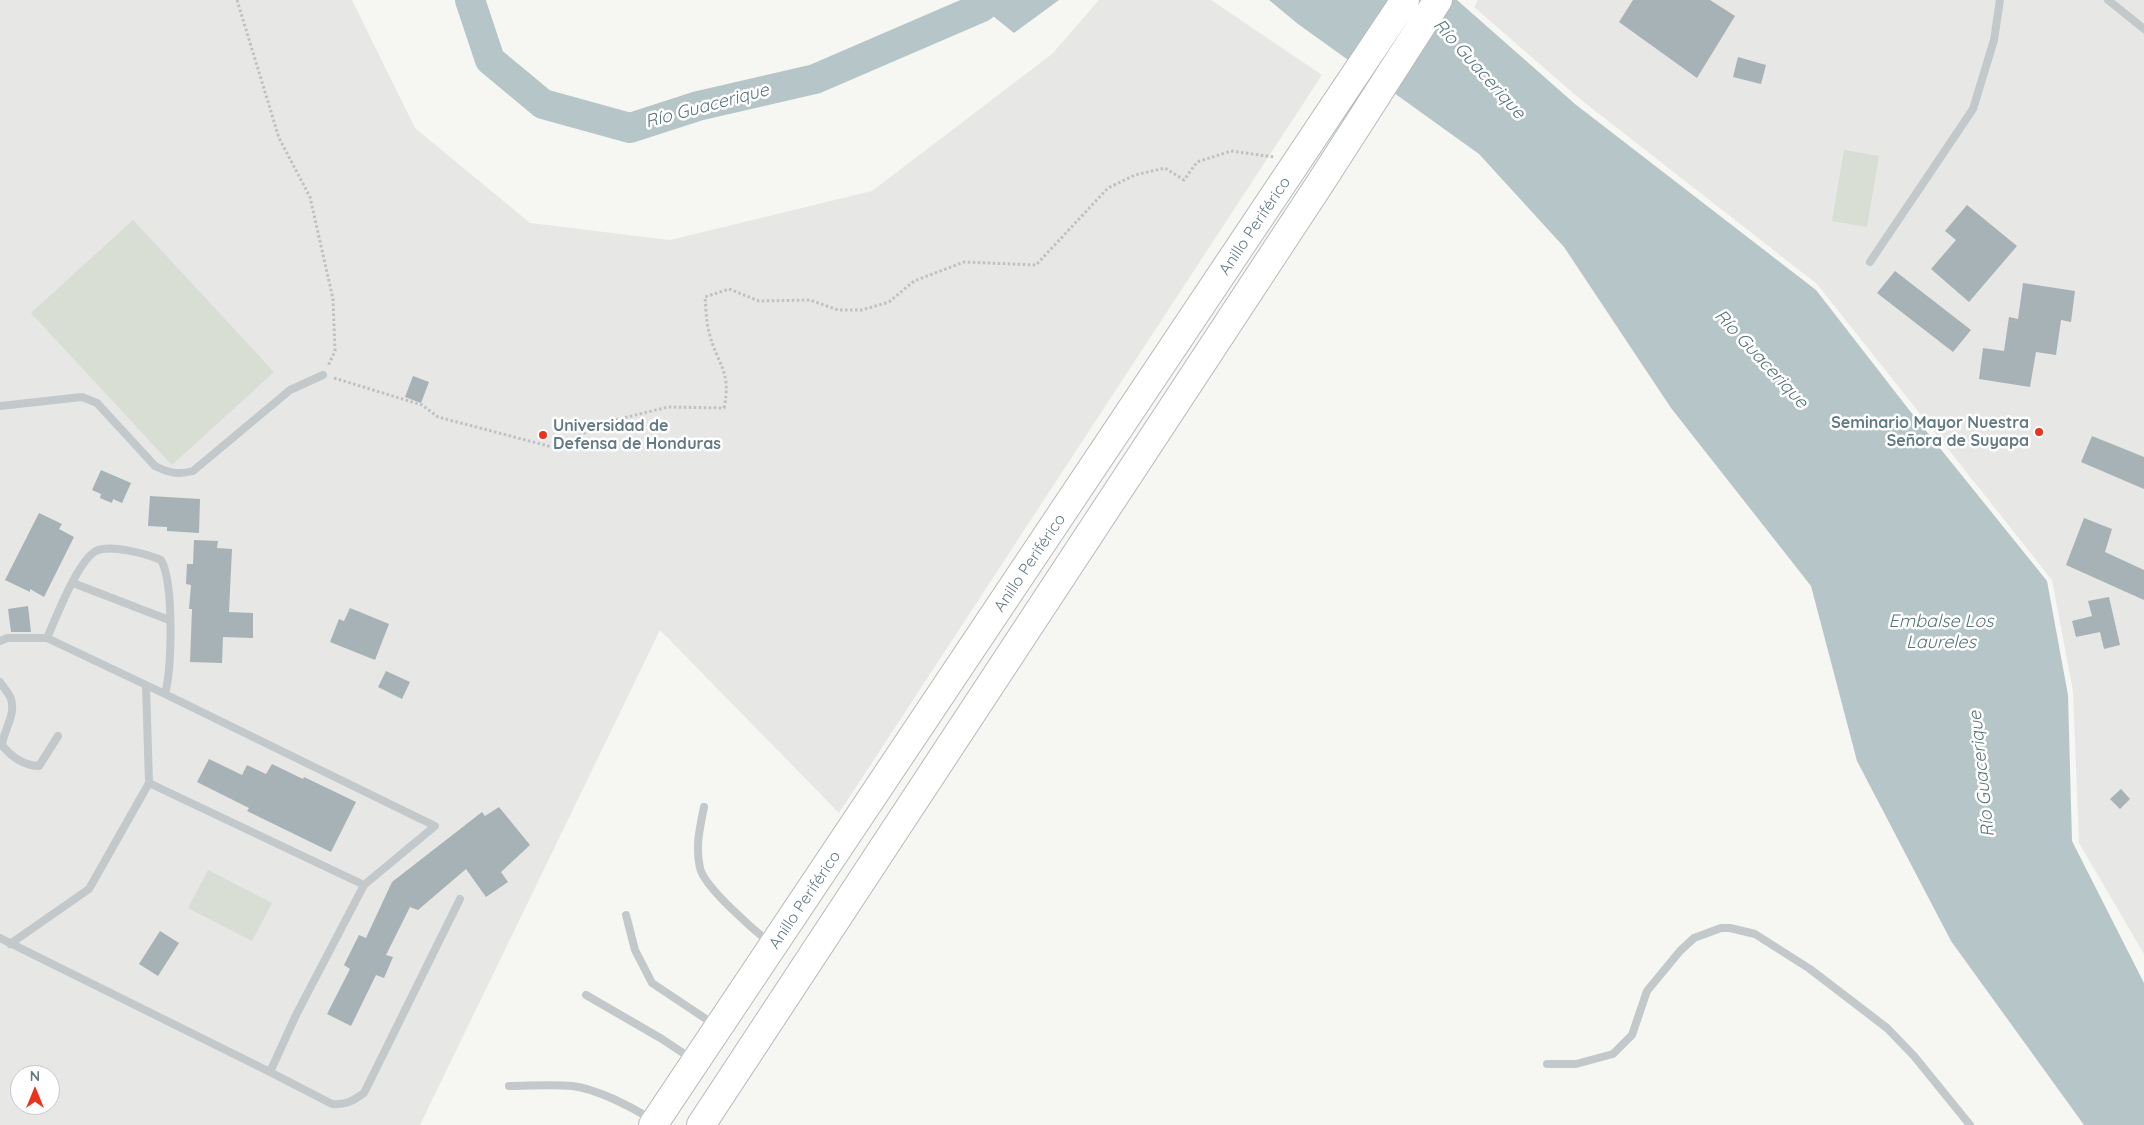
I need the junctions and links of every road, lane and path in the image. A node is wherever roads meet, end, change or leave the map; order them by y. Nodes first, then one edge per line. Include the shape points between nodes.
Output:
1 (237, 0) edge
2 (1405, 0) edge
3 (1438, 0) edge
4 (2000, 0) edge
5 (2108, 0) edge
6 (2144, 28) edge
7 (1299, 161) junction
8 (1870, 262) dead end
9 (323, 375) junction
10 (0, 406) edge
11 (73, 583) junction
12 (169, 620) junction
13 (47, 638) junction
14 (0, 641) edge
15 (0, 682) edge
16 (146, 686) junction
17 (165, 694) junction
18 (58, 736) dead end
19 (149, 783) junction
20 (704, 807) dead end
21 (364, 885) junction
22 (460, 899) dead end
23 (626, 915) dead end
24 (0, 938) edge
25 (10, 944) junction
26 (774, 946) junction
27 (586, 994) dead end
28 (719, 1028) junction
29 (696, 1062) junction
30 (1547, 1064) dead end
31 (270, 1072) junction
32 (509, 1086) dead end
33 (654, 1123) edge
34 (701, 1125) edge
35 (1970, 1125) edge

1 - 9 path via 279,138 310,197 333,299 335,351
2 - 7 highway, Anillo Periférico
3 - 34 highway, Anillo Periférico
4 - 8 lane via 1994,40 1973,109
5 - 6 lane
7 - 9 path via 1231,151 1197,162 1184,180 1165,168 1135,175 1108,188 1036,265 964,262 914,281 889,302 862,310 838,310 810,300 759,301 729,289 705,297 708,332 724,370 727,394 724,408 668,407 603,424 556,448 438,417 422,406
7 - 26 highway, Anillo Periférico
9 - 10 lane via 290,390 194,470 182,474 155,466 97,403 82,397
11 - 12 lane
11 - 12 lane via 84,562 97,550 147,554 161,560 168,577
11 - 13 lane
12 - 17 lane via 169,679
13 - 14 lane via 7,638
13 - 16 lane
15 - 18 lane via 11,698 13,713 2,745 8,752 29,766 39,766
16 - 17 lane
16 - 19 lane
17 - 21 lane via 435,826
19 - 21 lane
19 - 25 lane via 89,889
20 - 26 lane via 699,833 700,870 744,922
21 - 31 lane
22 - 31 lane via 364,1093 351,1102 332,1104
23 - 28 lane via 635,950 652,983
24 - 25 lane
25 - 31 lane
26 - 28 highway, Anillo Periférico
27 - 29 lane
28 - 29 highway, Anillo Periférico
29 - 33 highway, Anillo Periférico
30 - 35 lane via 1576,1064 1613,1054 1632,1035 1647,991 1680,951 1694,938 1711,930 1730,928 1755,934 1810,968 1887,1028
32 - 33 lane via 573,1086 612,1098

